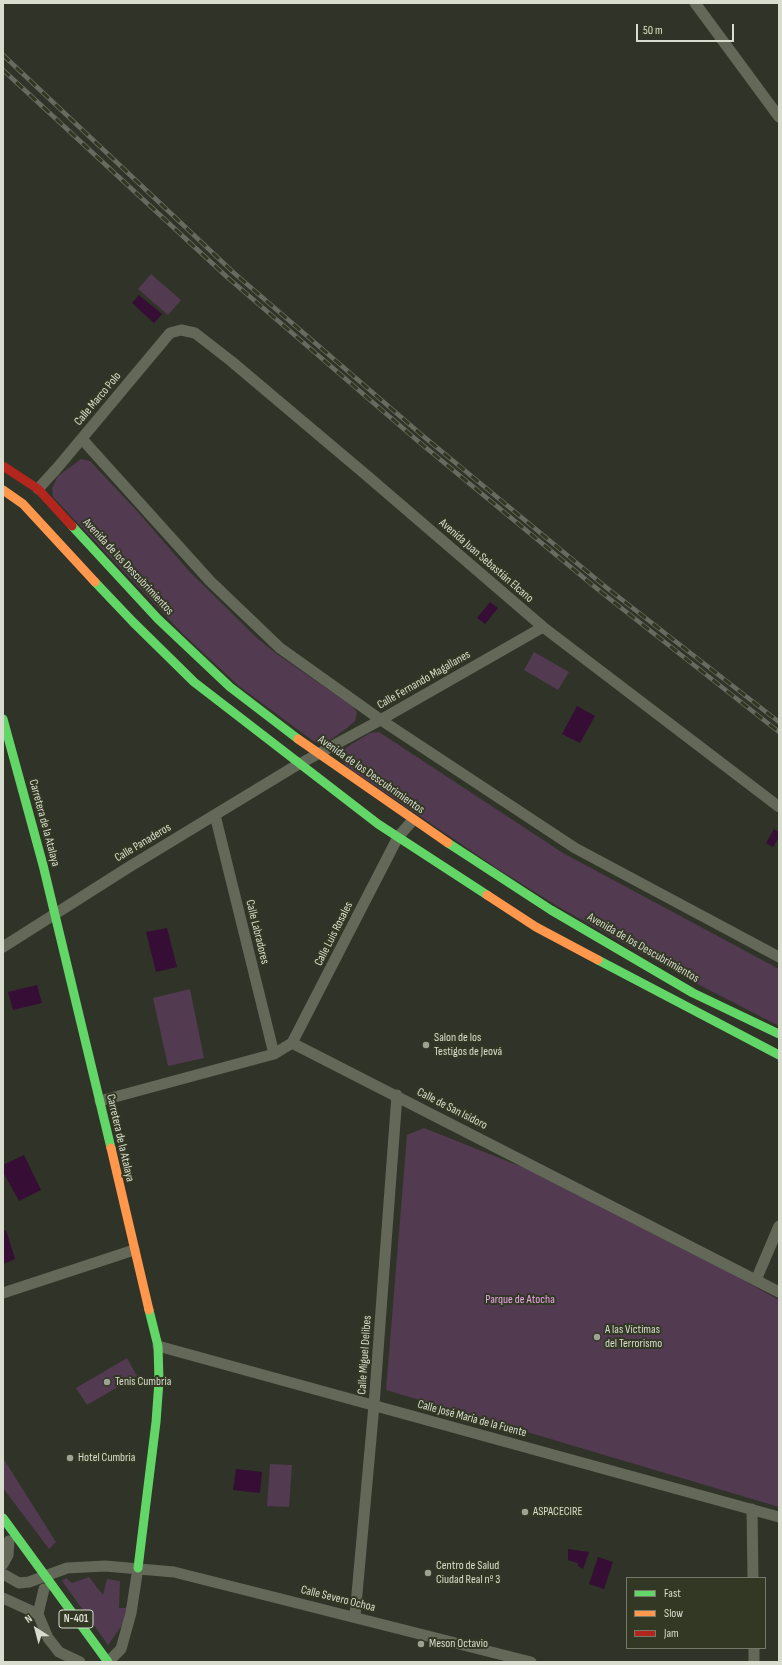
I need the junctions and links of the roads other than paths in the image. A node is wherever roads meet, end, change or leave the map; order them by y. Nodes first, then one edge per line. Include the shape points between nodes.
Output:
1 (695, 3) edge
2 (779, 117) edge
3 (181, 330) joint
4 (82, 439) junction
5 (3, 466) edge
6 (38, 489) junction
7 (3, 490) edge
8 (543, 627) junction
9 (3, 719) edge
10 (381, 720) junction
11 (317, 754) junction
12 (298, 764) junction
13 (779, 807) edge
14 (215, 815) junction
15 (413, 820) junction
16 (398, 837) junction
17 (54, 915) junction
18 (3, 947) edge
19 (779, 957) edge
20 (779, 1034) edge
21 (292, 1043) junction
22 (274, 1054) junction
23 (779, 1056) edge
24 (397, 1095) junction
25 (100, 1101) junction
26 (779, 1226) edge
27 (134, 1250) junction
28 (756, 1280) junction
29 (779, 1292) edge
30 (3, 1293) edge
31 (158, 1346) junction
32 (374, 1405) junction
33 (752, 1509) junction
34 (779, 1517) edge
35 (3, 1518) edge
36 (6, 1537) edge
37 (3, 1564) edge
38 (138, 1568) junction
39 (3, 1574) edge
40 (753, 1577) edge
41 (41, 1578) junction
42 (44, 1589) junction
43 (3, 1598) edge
44 (38, 1614) junction
45 (355, 1616) junction
46 (754, 1649) edge
47 (80, 1662) edge
48 (96, 1662) edge
49 (108, 1662) edge
50 (531, 1662) edge
51 (754, 1662) edge

1 - 2 street
3 - 4 street, Calle Marco Polo via 170,333
3 - 8 street, Avenida Juan Sebastián Elcano via 195,333 231,361
4 - 6 street, Calle Marco Polo
4 - 10 street via 210,581 280,648
5 - 6 main road, Avenida de los Descubrimientos
6 - 11 main road, Avenida de los Descubrimientos via 158,619 224,682
7 - 12 main road via 23,504 133,622 194,682
8 - 10 street, Calle Fernando Magallanes
8 - 13 street, Avenida Juan Sebastián Elcano
9 - 17 main road, Carretera de la Atalaya
10 - 11 street, Calle Fernando Magallanes
10 - 19 street via 575,848
11 - 12 street, Calle Fernando Magallanes
11 - 15 main road, Avenida de los Descubrimientos
12 - 14 street, Calle Panaderos
12 - 16 main road
14 - 17 street, Calle Panaderos
14 - 22 street, Calle Labradores
15 - 16 street, Calle Luis Rosales
15 - 20 main road, Avenida de los Descubrimientos via 569,920 693,993
16 - 21 street, Calle Luis Rosales
16 - 23 main road via 536,927
17 - 18 street, Calle Panaderos
17 - 25 main road, Carretera de la Atalaya
21 - 22 street
21 - 24 street, Calle de San Isidoro
22 - 25 street
24 - 28 street, Calle de San Isidoro
24 - 32 street, Calle Miguel Delibes
25 - 27 main road, Carretera de la Atalaya
26 - 28 street
27 - 30 street
27 - 31 main road, Carretera de la Atalaya
28 - 29 street, Calle de San Isidoro
31 - 32 street, Calle José María de la Fuente
31 - 38 main road, Carretera de la Atalaya via 156,1422
32 - 33 street, Calle José María de la Fuente
32 - 45 street, Calle Miguel Delibes
33 - 34 street, Calle José María de la Fuente
33 - 40 street
35 - 41 main road, N-401
36 - 37 street via 8,1555
36 - 41 main road, N-401
38 - 41 street, Calle Severo Ochoa via 67,1568
38 - 45 street, Calle Severo Ochoa via 174,1572
38 - 49 street via 131,1613 120,1649
39 - 41 street, Calle Severo Ochoa via 19,1583
41 - 42 main road, N-401
41 - 49 main road, N-401
42 - 44 street
42 - 48 main road, N-401
43 - 44 street
44 - 47 street via 48,1638 59,1652
45 - 50 street, Calle Severo Ochoa
46 - 51 street

